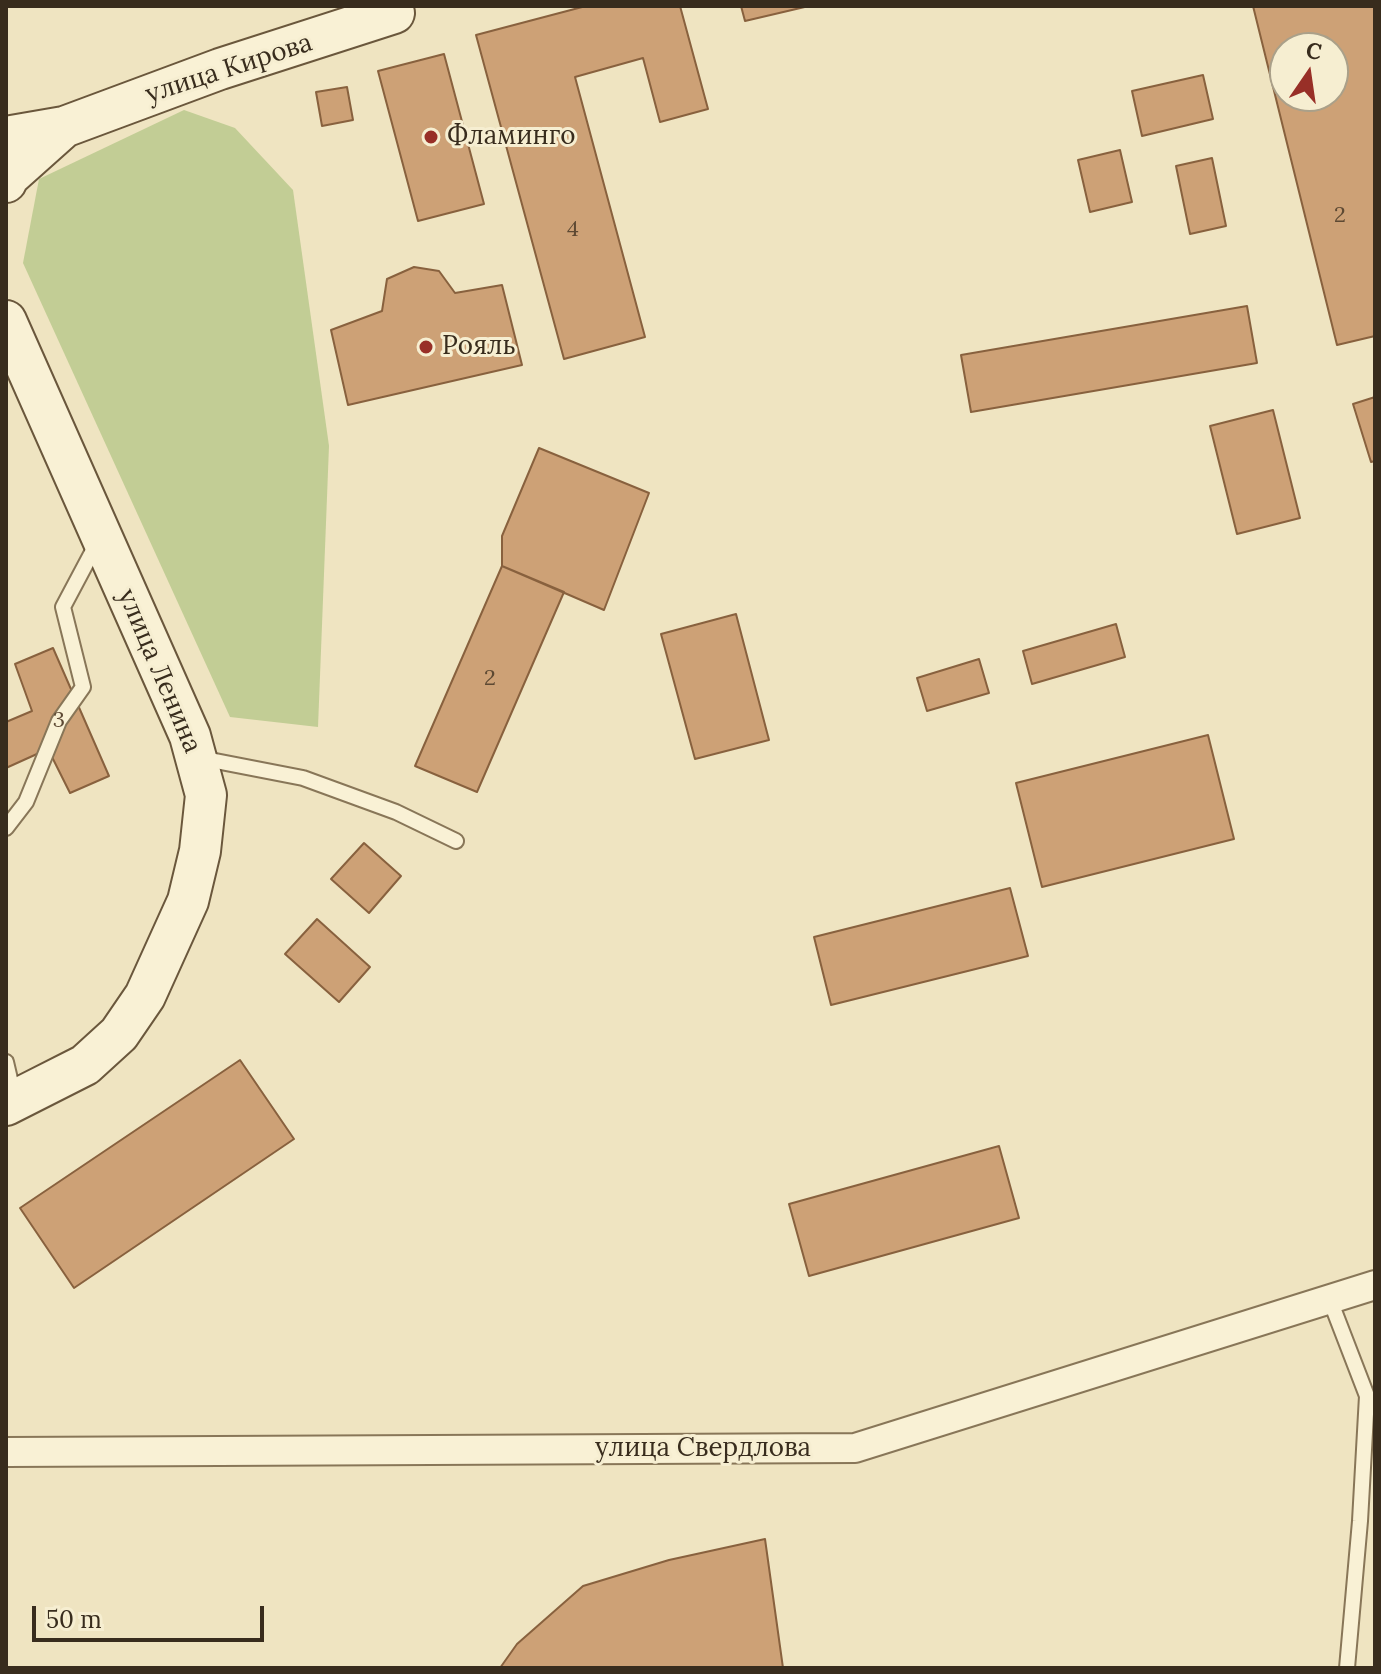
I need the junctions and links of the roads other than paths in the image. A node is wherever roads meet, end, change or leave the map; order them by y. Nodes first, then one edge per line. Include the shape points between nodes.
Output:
1 (393, 10) edge
2 (64, 127) junction
3 (6, 137) edge
4 (6, 182) edge
5 (6, 321) edge
6 (101, 535) junction
7 (195, 757) junction
8 (6, 828) edge
9 (456, 841) dead end
10 (6, 1062) edge
11 (10, 1103) edge
12 (1375, 1285) edge
13 (1330, 1300) junction
14 (6, 1452) edge
15 (1347, 1668) edge

1 - 2 main road, улица Кирова
2 - 3 main road, улица Кирова
2 - 4 main road, улица Кирова
5 - 6 main road, улица Ленина
6 - 7 main road, улица Ленина
6 - 8 lane via 63,607 83,687 59,721 26,802
7 - 9 lane via 303,778
7 - 11 main road, улица Ленина via 206,795 200,851 188,901 145,996 119,1034 85,1065
10 - 11 lane
12 - 13 street, улица Свердлова
13 - 14 street, улица Свердлова via 855,1448
13 - 15 lane via 1367,1396

